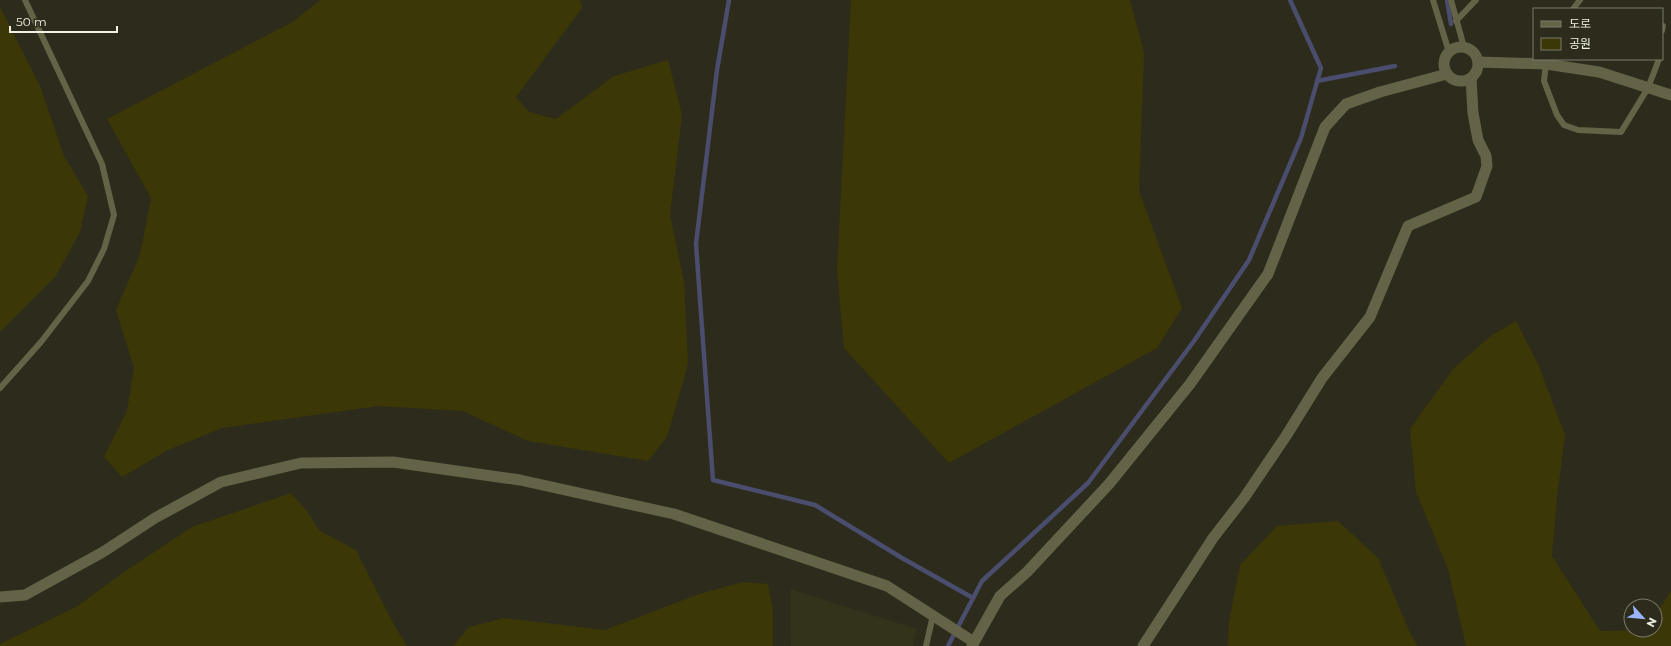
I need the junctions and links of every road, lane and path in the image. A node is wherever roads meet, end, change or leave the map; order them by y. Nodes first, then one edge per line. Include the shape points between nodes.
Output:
1 (26, 0) edge
2 (1433, 0) edge
3 (1452, 0) edge
4 (1476, 0) edge
5 (1580, 0) edge
6 (1574, 8) edge
7 (1456, 21) junction
8 (1464, 47) junction
9 (1448, 52) junction
10 (1659, 60) edge
11 (1478, 62) junction
12 (1546, 62) edge
13 (1447, 74) junction
14 (1471, 78) junction
15 (1648, 88) junction
16 (1671, 95) edge
17 (0, 388) edge
18 (0, 597) edge
19 (937, 618) junction
20 (971, 642) edge
21 (926, 646) edge
22 (1143, 646) edge

1 - 17 lane via 102,164 114,216 104,249 88,282 41,342
2 - 9 lane
3 - 7 lane
4 - 7 lane
5 - 6 lane
7 - 8 lane
8 - 9 street
8 - 11 street via 1474,52
9 - 13 street via 1444,62
10 - 15 lane
11 - 12 street
11 - 14 street via 1475,74
12 - 15 street via 1599,72
12 - 15 lane via 1544,81 1557,115 1564,125 1578,130 1621,132
13 - 14 street via 1458,81
13 - 20 street via 1346,104 1325,127 1268,274 1190,384 1109,484 1027,572 1000,596
14 - 22 street via 1473,113 1478,140 1486,156 1487,166 1476,198 1408,226 1370,317 1322,378 1286,436 1213,538
15 - 16 street
18 - 19 street via 25,595 104,552 155,518 221,482 301,463 393,462 520,480 674,514 887,586
19 - 20 street
19 - 21 lane

